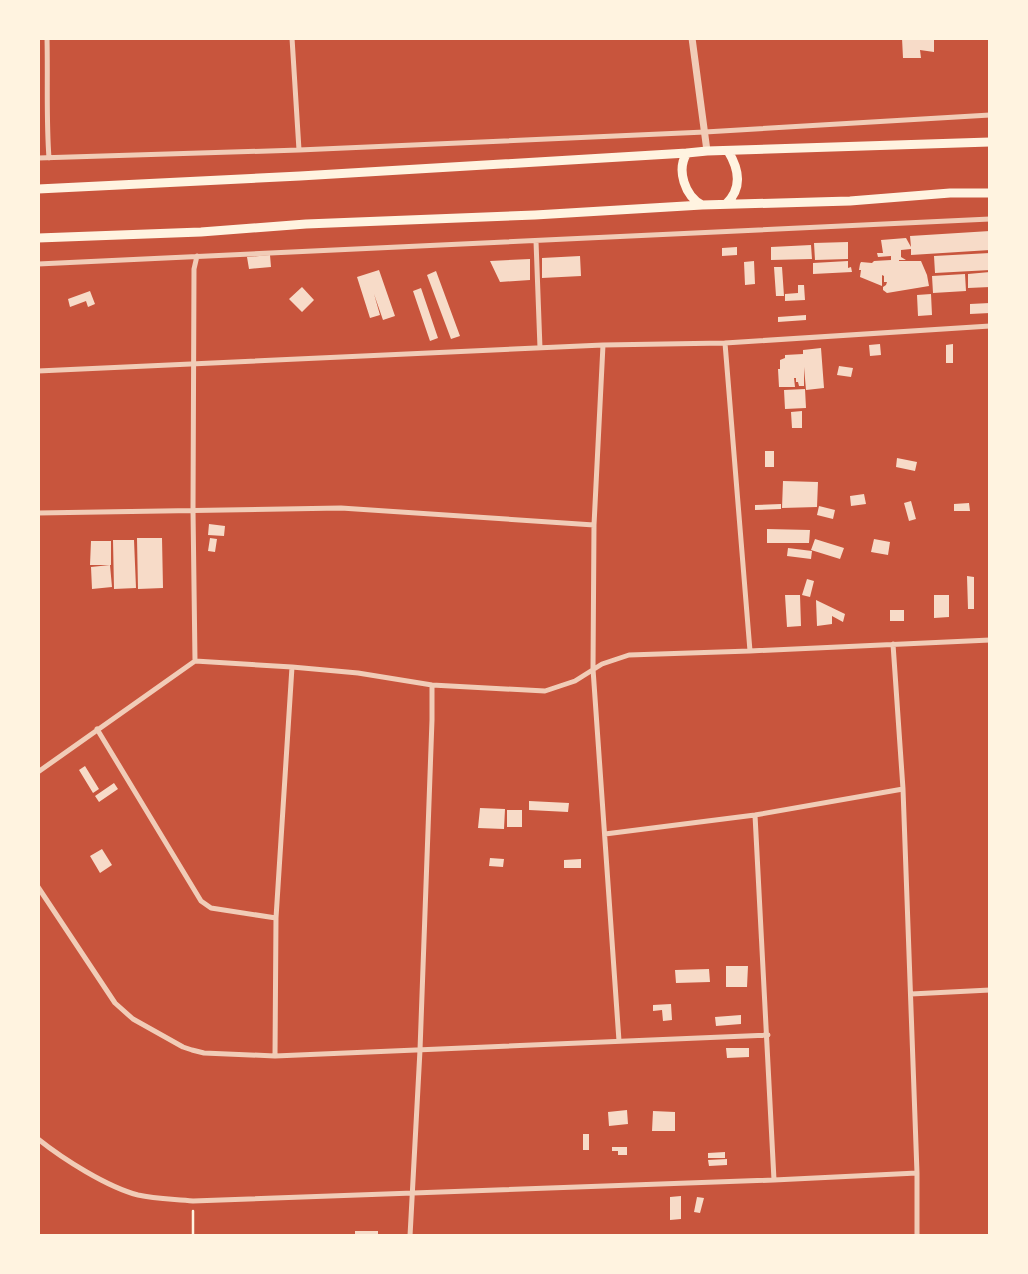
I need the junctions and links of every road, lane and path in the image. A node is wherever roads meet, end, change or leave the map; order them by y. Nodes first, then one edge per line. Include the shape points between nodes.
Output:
1 (47, 38) edge
2 (292, 38) edge
3 (692, 38) edge
4 (989, 115) edge
5 (705, 132) junction
6 (989, 142) edge
7 (299, 150) junction
8 (707, 151) junction
9 (727, 151) junction
10 (687, 153) junction
11 (38, 158) edge
12 (49, 158) junction
13 (38, 189) edge
14 (989, 192) edge
15 (726, 204) junction
16 (702, 205) junction
17 (989, 219) edge
18 (38, 238) edge
19 (536, 241) junction
20 (197, 256) junction
21 (38, 264) edge
22 (989, 326) edge
23 (725, 343) junction
24 (603, 345) junction
25 (540, 348) junction
26 (194, 364) junction
27 (38, 371) edge
28 (193, 510) junction
29 (38, 513) edge
30 (594, 525) junction
31 (989, 640) edge
32 (892, 644) junction
33 (750, 651) junction
34 (195, 661) junction
35 (292, 667) junction
36 (593, 670) junction
37 (432, 685) junction
38 (97, 729) junction
39 (38, 772) edge
40 (903, 789) junction
41 (755, 815) junction
42 (605, 834) junction
43 (38, 887) edge
44 (276, 918) junction
45 (989, 990) edge
46 (911, 994) junction
47 (768, 1035) junction
48 (619, 1041) junction
49 (420, 1050) junction
50 (275, 1056) junction
51 (38, 1139) edge
52 (917, 1173) junction
53 (774, 1180) junction
54 (413, 1193) junction
55 (193, 1201) junction
56 (192, 1236) edge
57 (410, 1236) edge
58 (917, 1236) edge

1 - 12 street
2 - 7 street
3 - 5 street
4 - 5 street
5 - 7 street
5 - 8 street
6 - 9 highway
7 - 12 street
8 - 9 highway
8 - 10 highway
9 - 15 highway via 738,181
10 - 13 highway
10 - 16 highway via 683,160 685,184
11 - 12 street
14 - 15 highway
15 - 16 highway
16 - 18 highway
17 - 19 street
19 - 20 street
19 - 25 street
20 - 21 street
20 - 26 street
22 - 23 street
23 - 24 street
23 - 33 street
24 - 25 street
24 - 30 street
25 - 26 street
26 - 27 street
26 - 28 street
28 - 29 street
28 - 30 street via 341,508
28 - 34 street
30 - 36 street
31 - 32 street
32 - 33 street
32 - 40 street
33 - 36 street via 629,654
34 - 35 street
34 - 38 street
35 - 37 street
35 - 44 street
36 - 37 street via 545,691
36 - 42 street
37 - 49 street
38 - 39 street
38 - 44 street via 201,901 211,908
40 - 41 street
40 - 46 street
41 - 42 street
41 - 47 street
42 - 48 street
43 - 50 street via 115,1003 133,1018 192,1050
44 - 50 street
45 - 46 street
46 - 52 street
47 - 48 street
47 - 53 street
48 - 49 street
49 - 50 street
49 - 54 street
51 - 55 street via 94,1176 132,1193
52 - 53 street
52 - 58 street
53 - 54 street
54 - 55 street
54 - 57 street
55 - 56 path

